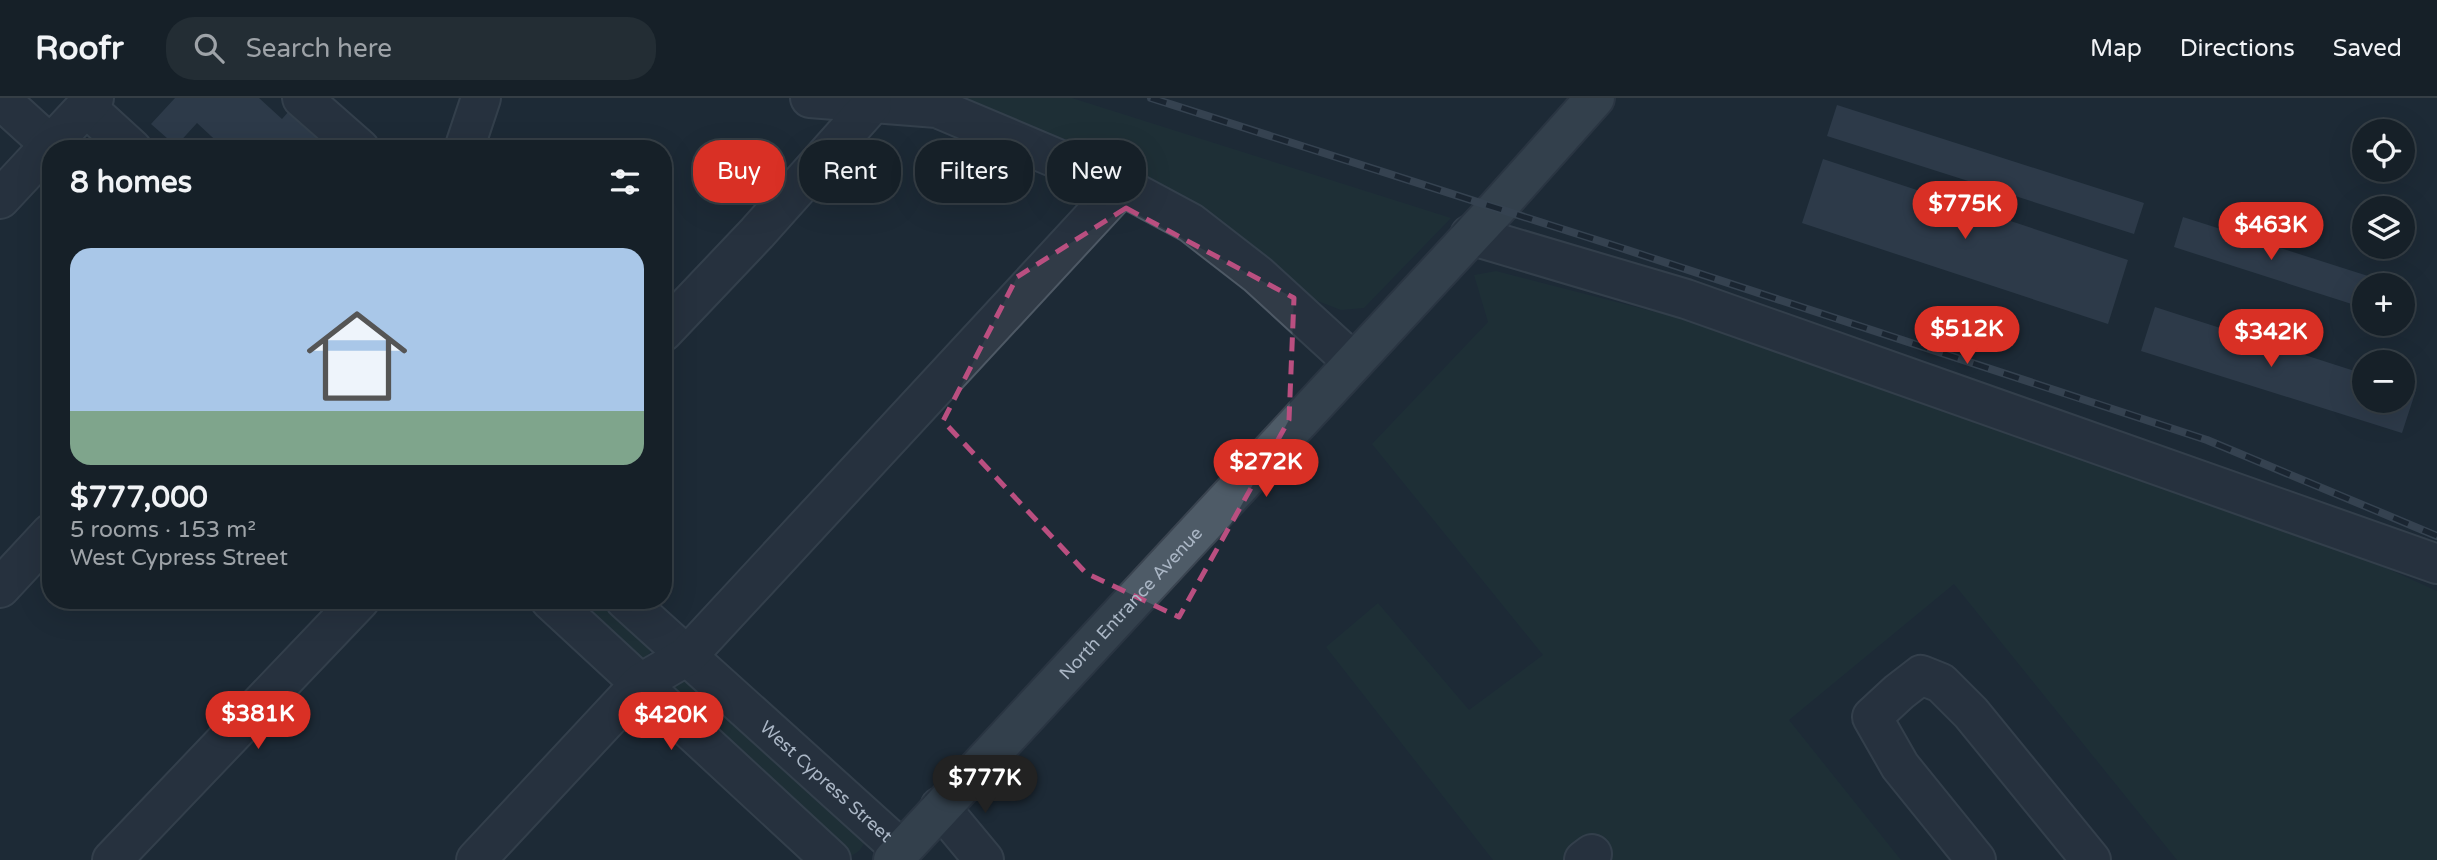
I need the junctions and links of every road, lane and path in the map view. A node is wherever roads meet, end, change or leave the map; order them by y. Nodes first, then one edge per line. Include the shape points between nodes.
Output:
1 (302, 98) edge
2 (481, 98) edge
3 (810, 98) edge
4 (1595, 98) edge
5 (0, 99) edge
6 (90, 102) edge
7 (872, 104) junction
8 (45, 140) edge
9 (59, 140) edge
10 (124, 140) edge
11 (350, 140) edge
12 (467, 140) edge
13 (1047, 155) edge
14 (42, 158) edge
15 (0, 199) edge
16 (1146, 200) edge
17 (1107, 203) edge
18 (1470, 235) junction
19 (672, 323) edge
20 (1353, 362) junction
21 (42, 543) edge
22 (2437, 564) edge
23 (0, 588) edge
24 (351, 609) edge
25 (560, 609) edge
26 (635, 609) edge
27 (687, 656) junction
28 (640, 683) junction
29 (940, 807) junction
30 (897, 855) edge
31 (112, 860) edge
32 (477, 860) edge
33 (831, 860) edge
34 (984, 860) edge
35 (1976, 860) edge
36 (2091, 860) edge

1 - 11 street
2 - 12 street
3 - 7 street
4 - 18 main road, North Entrance Avenue
5 - 8 street
6 - 9 street
6 - 10 street
7 - 13 street via 937,108
7 - 19 street
14 - 15 street
16 - 20 street via 1191,223 1258,275
17 - 27 street
18 - 20 main road, North Entrance Avenue
18 - 22 street via 1686,299
20 - 29 main road, North Entrance Avenue
21 - 23 street
24 - 31 street
25 - 28 street
26 - 27 street, West Cypress Street
27 - 28 street
27 - 30 street, West Cypress Street
28 - 32 street
28 - 33 street
29 - 30 main road, North Entrance Avenue
29 - 34 street
35 - 36 street via 1900,766 1872,717 1921,675 1941,682 1971,713

